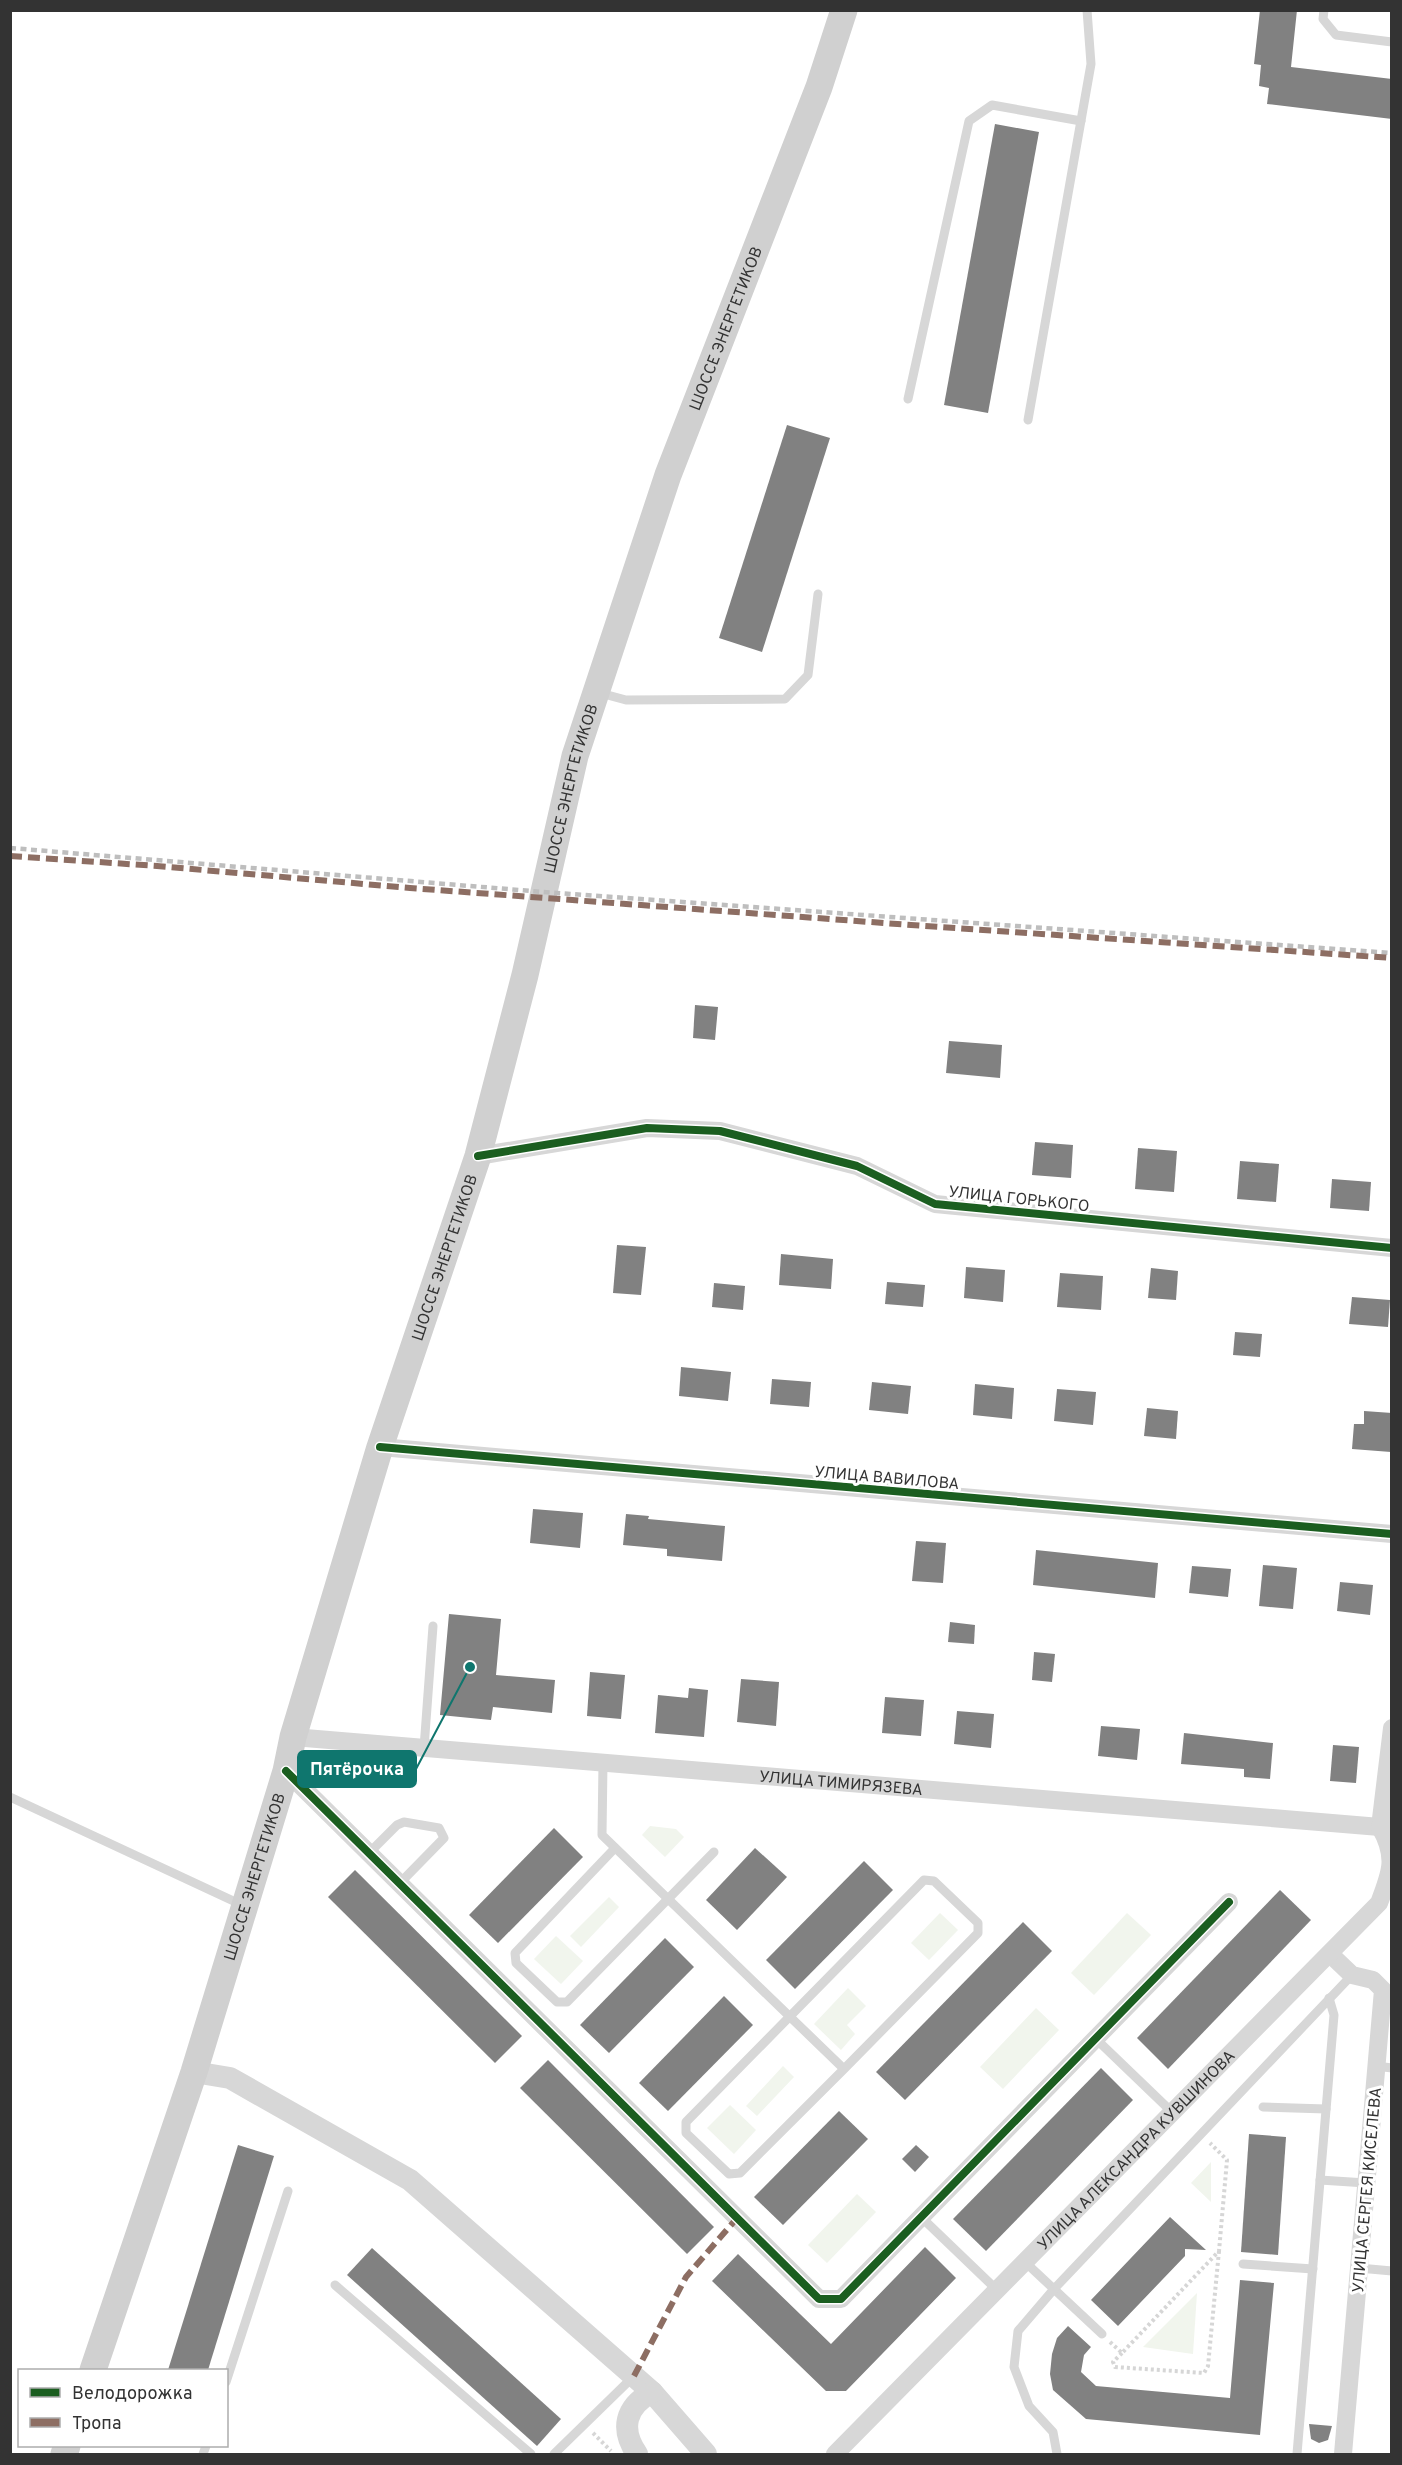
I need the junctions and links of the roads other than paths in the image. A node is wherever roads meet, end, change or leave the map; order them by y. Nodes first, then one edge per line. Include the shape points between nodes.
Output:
1 (844, 10) edge
2 (1087, 10) edge
3 (1324, 10) edge
4 (1392, 42) edge
5 (1081, 121) junction
6 (908, 399) dead end
7 (1028, 420) dead end
8 (818, 594) dead end
9 (596, 692) junction
10 (478, 1156) junction
11 (1392, 1248) edge
12 (380, 1447) junction
13 (1392, 1534) edge
14 (433, 1626) dead end
15 (1392, 1728) edge
16 (293, 1737) junction
17 (424, 1748) junction
18 (603, 1763) junction
19 (286, 1771) junction
20 (10, 1797) edge
21 (1386, 1827) edge
22 (615, 1848) junction
23 (714, 1852) dead end
24 (369, 1853) junction
25 (399, 1884) junction
26 (668, 1899) junction
27 (1229, 1902) dead end
28 (245, 1906) junction
29 (1330, 1954) junction
30 (1352, 1975) junction
31 (1329, 1998) junction
32 (791, 2017) junction
33 (1095, 2039) junction
34 (1384, 2067) edge
35 (844, 2069) junction
36 (194, 2072) junction
37 (1263, 2107) dead end
38 (1326, 2109) junction
39 (1173, 2113) junction
40 (1320, 2180) junction
41 (1366, 2183) junction
42 (288, 2191) dead end
43 (921, 2217) junction
44 (1025, 2262) junction
45 (1243, 2264) dead end
46 (1359, 2268) junction
47 (1313, 2269) junction
48 (1392, 2271) edge
49 (335, 2285) dead end
50 (1054, 2289) junction
51 (998, 2290) junction
52 (1102, 2334) road end
53 (93, 2369) edge
54 (228, 2376) edge
55 (634, 2376) junction
56 (652, 2392) junction
57 (699, 2451) edge
58 (531, 2454) edge
59 (554, 2454) edge
60 (637, 2454) edge
61 (835, 2454) edge
62 (1057, 2454) edge
63 (1297, 2454) edge
64 (1343, 2454) edge

1 - 9 main road, ШОССЕ ЭНЕРГЕТИКОВ via 819,87 668,475
2 - 5 lane via 1091,64
3 - 4 lane via 1323,19 1335,35
5 - 6 lane via 992,105 969,121
5 - 7 lane
8 - 9 lane via 808,675 785,699 626,700
9 - 10 main road, ШОССЕ ЭНЕРГЕТИКОВ via 575,756 525,975
10 - 11 street, УЛИЦА ГОРЬКОГО via 647,1128 720,1131 856,1167 935,1204
10 - 12 main road, ШОССЕ ЭНЕРГЕТИКОВ
12 - 13 street, УЛИЦА ВАВИЛОВА
12 - 16 main road, ШОССЕ ЭНЕРГЕТИКОВ
14 - 17 lane
15 - 21 street
16 - 17 street, УЛИЦА ТИМИРЯЗЕВА
16 - 19 main road, ШОССЕ ЭНЕРГЕТИКОВ
17 - 18 street, УЛИЦА ТИМИРЯЗЕВА
18 - 21 street, УЛИЦА ТИМИРЯЗЕВА
18 - 22 lane via 602,1835
19 - 24 street
19 - 28 main road, ШОССЕ ЭНЕРГЕТИКОВ
20 - 28 lane
21 - 29 street, УЛИЦА АЛЕКСАНДРА КУВШИНОВА via 1389,1876 1379,1903
22 - 26 lane
22 - 26 lane via 515,1953 516,1963 557,2002 567,2002
23 - 26 lane
24 - 25 street
24 - 25 lane via 404,1822 439,1828 444,1838
25 - 43 street via 819,2299 841,2299
26 - 32 lane
27 - 33 street
28 - 36 main road, ШОССЕ ЭНЕРГЕТИКОВ
29 - 30 street, УЛИЦА СЕРГЕЯ КИСЕЛЕВА
29 - 39 street, УЛИЦА АЛЕКСАНДРА КУВШИНОВА
30 - 31 lane
30 - 34 street, УЛИЦА СЕРГЕЯ КИСЕЛЕВА via 1373,1980 1383,1990
31 - 38 lane via 1334,2015
31 - 50 lane
32 - 35 lane
32 - 35 lane via 686,2122 686,2133 729,2174 741,2174
32 - 35 lane via 924,1880 934,1881 971,1916 978,1923 978,1933
33 - 39 lane
33 - 43 street
34 - 41 street, УЛИЦА СЕРГЕЯ КИСЕЛЕВА
36 - 53 main road, ШОССЕ ЭНЕРГЕТИКОВ
36 - 55 street via 230,2078 410,2180
37 - 38 lane
38 - 40 lane
39 - 44 street, УЛИЦА АЛЕКСАНДРА КУВШИНОВА
40 - 41 lane
40 - 47 lane
41 - 46 street, УЛИЦА СЕРГЕЯ КИСЕЛЕВА
42 - 54 lane
43 - 51 lane
44 - 50 lane
44 - 51 street, УЛИЦА АЛЕКСАНДРА КУВШИНОВА
45 - 47 lane
46 - 48 lane
46 - 64 street, УЛИЦА СЕРГЕЯ КИСЕЛЕВА
47 - 63 lane
49 - 58 lane
50 - 52 lane
50 - 62 lane via 1018,2331 1014,2367 1029,2406 1053,2432
51 - 61 street, УЛИЦА АЛЕКСАНДРА КУВШИНОВА
55 - 56 street
55 - 59 lane
56 - 57 street
56 - 60 street via 640,2398 627,2420 630,2444

